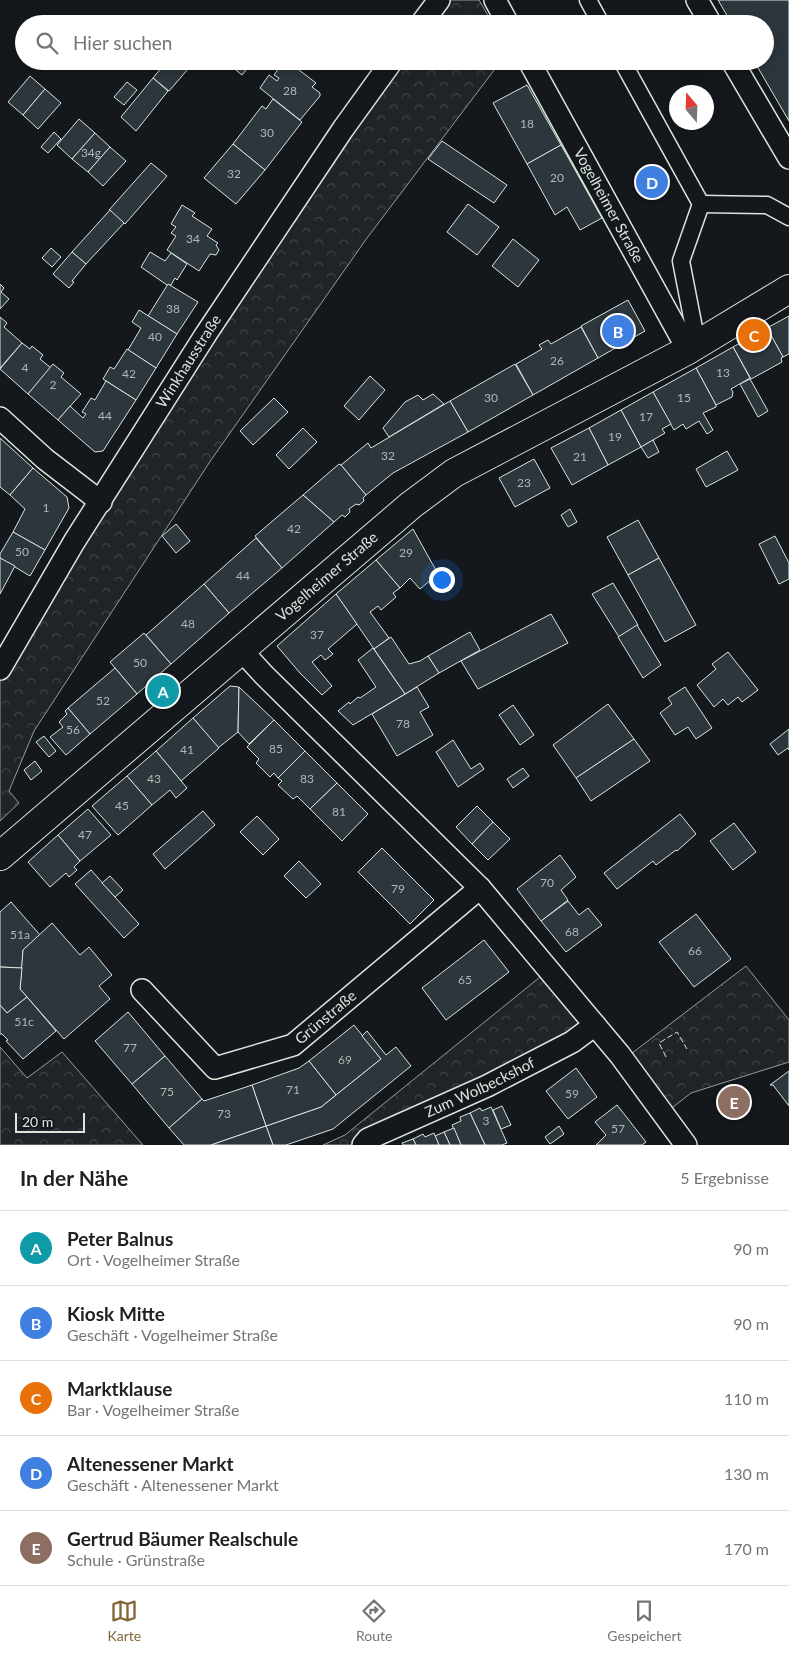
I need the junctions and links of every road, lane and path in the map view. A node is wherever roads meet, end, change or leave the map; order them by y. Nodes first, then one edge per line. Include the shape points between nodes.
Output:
1 (439, 0) edge
2 (495, 0) edge
3 (588, 0) edge
4 (697, 0) edge
5 (428, 15) edge
6 (503, 15) edge
7 (596, 15) edge
8 (706, 15) edge
9 (386, 70) edge
10 (533, 70) edge
11 (627, 70) edge
12 (737, 70) edge
13 (789, 158) edge
14 (702, 204) junction
15 (789, 217) edge
16 (789, 289) edge
17 (691, 339) junction
18 (0, 418) edge
19 (101, 502) junction
20 (242, 650) junction
21 (0, 669) edge
22 (0, 856) edge
23 (480, 888) junction
24 (142, 990) dead end
25 (595, 1025) junction
26 (363, 1145) edge
27 (686, 1145) edge

1 - 5 street
2 - 6 street
3 - 7 street
4 - 8 street
9 - 19 street, Winkhausstraße via 206,334
10 - 17 street, Vogelheimer Straße
11 - 14 street
12 - 13 street
14 - 15 street via 767,205
14 - 17 street via 681,262
16 - 17 main road, Vogelheimer Straße
17 - 20 main road, Vogelheimer Straße via 454,473 411,504
18 - 19 street via 45,459
19 - 21 street, Winkhausstraße
20 - 22 main road, Vogelheimer Straße
20 - 23 street
23 - 24 street, Grünstraße via 293,1045 224,1066 215,1068
23 - 25 street
25 - 26 street, Zum Wolbeckshof via 572,1042 487,1086 368,1139
25 - 27 street

